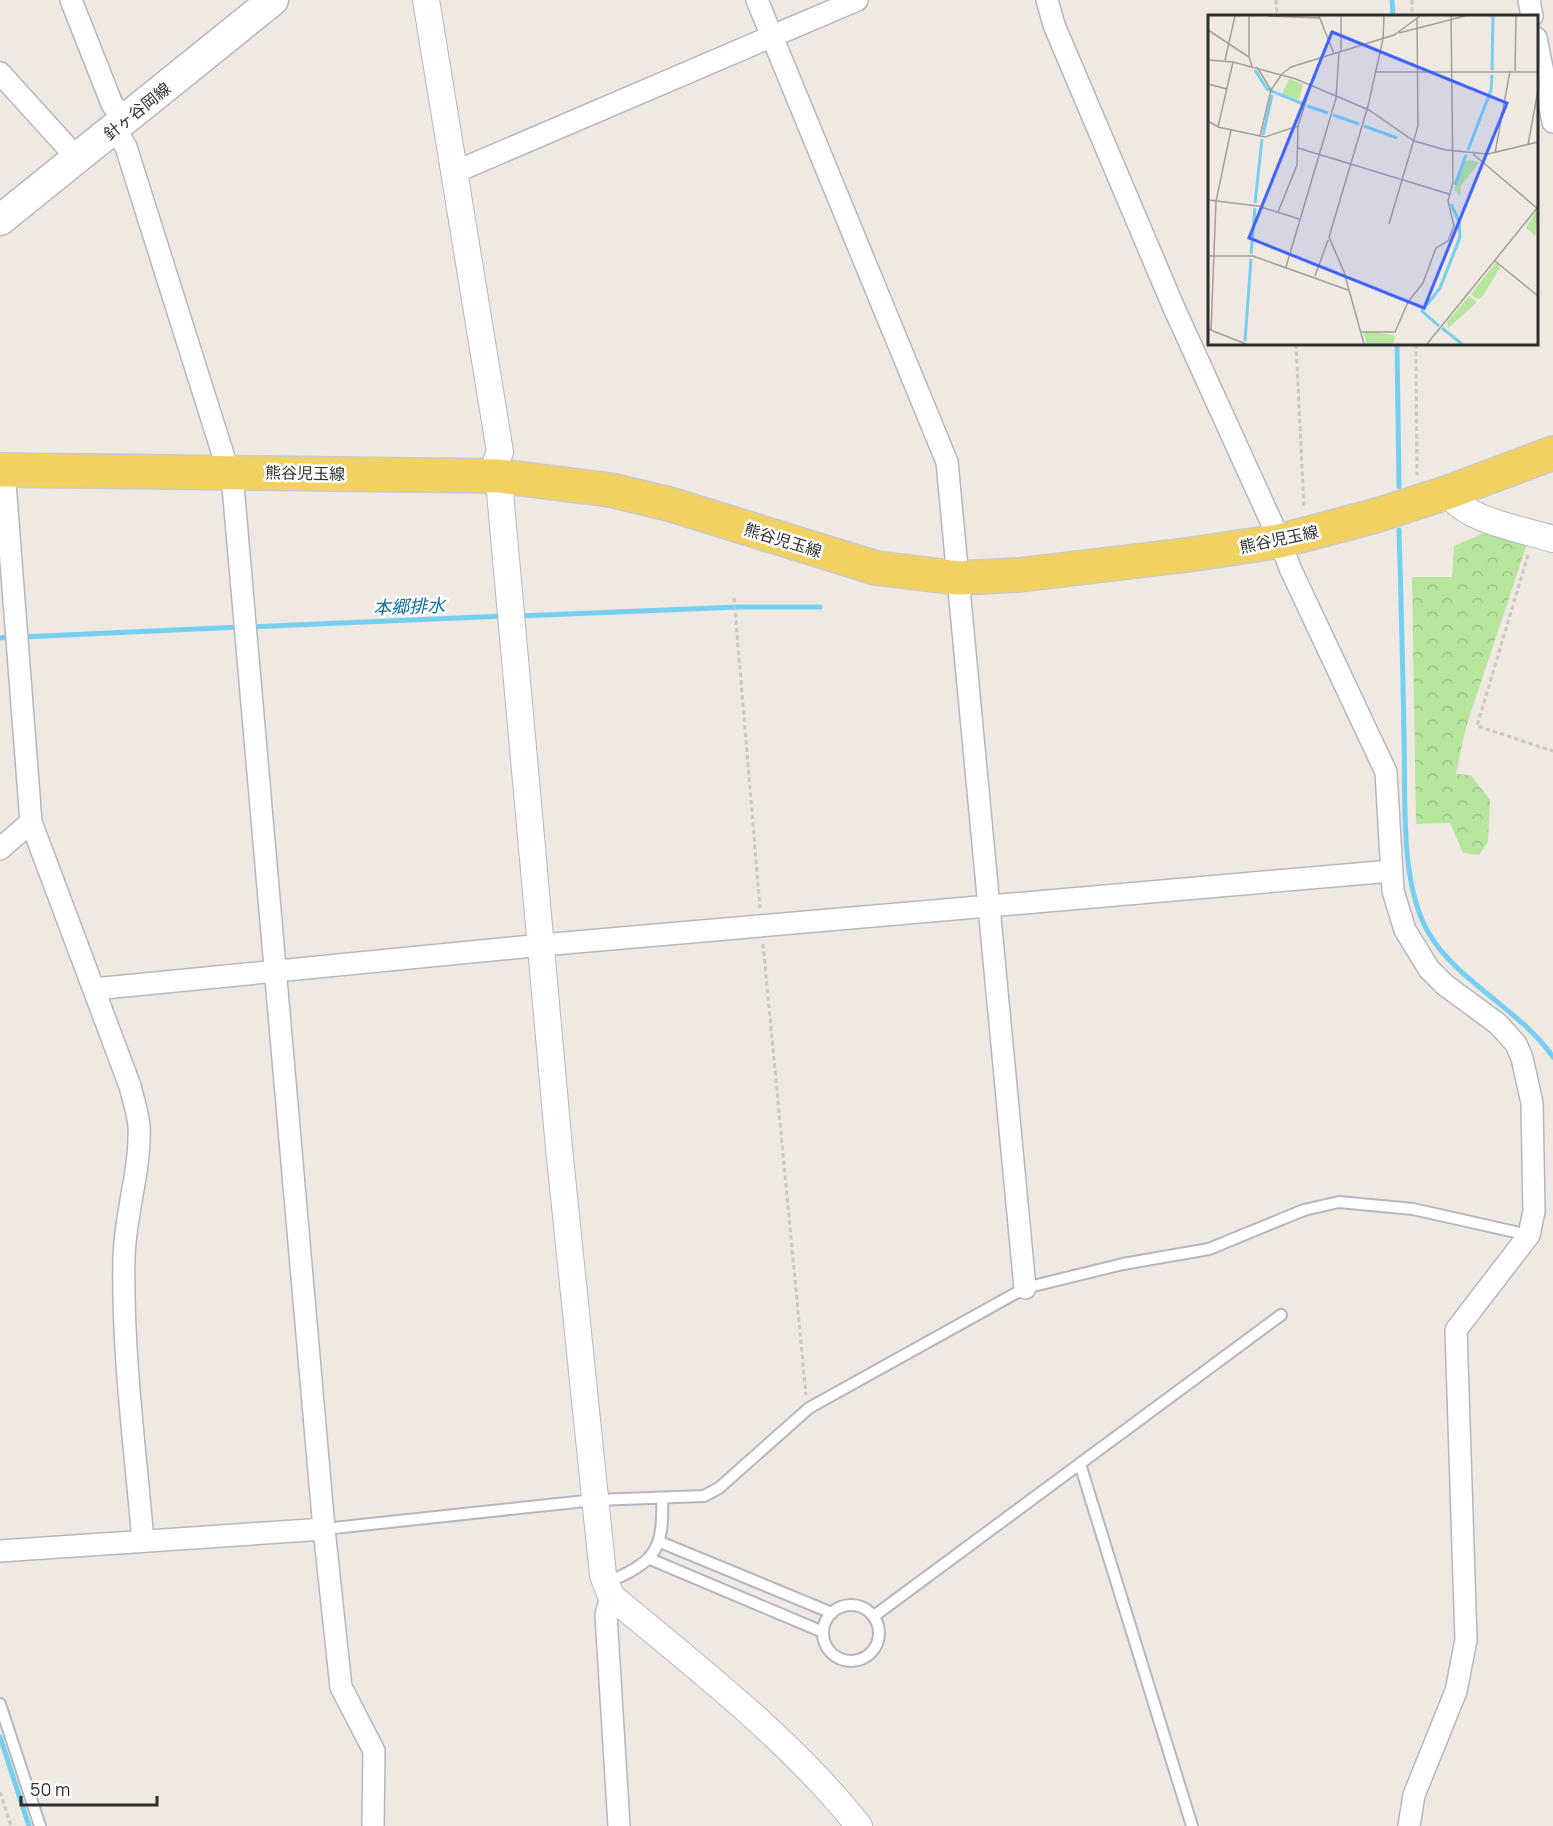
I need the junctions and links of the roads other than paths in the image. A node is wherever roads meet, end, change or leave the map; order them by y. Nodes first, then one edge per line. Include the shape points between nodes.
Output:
1 (70, 0) edge
2 (273, 0) edge
3 (426, 0) edge
4 (757, 0) edge
5 (857, 0) edge
6 (1047, 0) edge
7 (1529, 0) edge
8 (1532, 15) edge
9 (772, 36) junction
10 (1538, 48) edge
11 (0, 73) edge
12 (1553, 122) edge
13 (120, 125) junction
14 (77, 158) junction
15 (455, 172) junction
16 (0, 220) edge
17 (1553, 453) edge
18 (2, 470) edge
19 (229, 472) junction
20 (499, 476) junction
21 (1436, 496) junction
22 (1544, 536) edge
23 (1293, 537) junction
24 (958, 578) junction
25 (31, 822) junction
26 (0, 849) edge
27 (1391, 872) junction
28 (990, 906) junction
29 (542, 945) junction
30 (276, 971) junction
31 (94, 989) junction
32 (1529, 1235) junction
33 (1025, 1288) junction
34 (1281, 1315) dead end
35 (1080, 1464) junction
36 (662, 1498) junction
37 (595, 1500) junction
38 (324, 1529) junction
39 (143, 1541) junction
40 (660, 1542) junction
41 (0, 1551) edge
42 (650, 1559) junction
43 (608, 1589) junction
44 (832, 1613) junction
45 (874, 1617) junction
46 (823, 1632) junction
47 (0, 1704) edge
48 (40, 1826) edge
49 (373, 1826) edge
50 (619, 1826) edge
51 (859, 1826) edge
52 (1192, 1826) edge
53 (1409, 1826) edge

1 - 13 street
2 - 13 main road, 針ヶ谷岡線
3 - 15 street
4 - 9 street
5 - 9 street
6 - 23 street via 1054,25 1174,308
7 - 8 street
9 - 15 street
9 - 24 street via 944,449
10 - 12 street
11 - 14 street
13 - 14 main road, 針ヶ谷岡線
13 - 19 street
14 - 16 main road, 針ヶ谷岡線
15 - 20 street via 501,452 497,459
17 - 21 main road, 熊谷児玉線
18 - 19 main road, 熊谷児玉線
18 - 25 street
19 - 20 main road, 熊谷児玉線
19 - 30 street
20 - 24 main road, 熊谷児玉線 via 610,490 669,504 876,568
20 - 29 street
21 - 22 street via 1469,513
21 - 23 main road, 熊谷児玉線
23 - 24 main road, 熊谷児玉線 via 1030,574
23 - 27 street via 1290,568 1386,772
24 - 28 street
25 - 26 street
25 - 31 street
27 - 28 street
27 - 32 street via 1398,911 1415,949 1444,985 1507,1033 1522,1058 1533,1125 1534,1211
28 - 29 street
28 - 33 street
29 - 30 street
29 - 37 street
30 - 31 street
30 - 38 street
31 - 39 street via 130,1086 139,1122 124,1259 129,1384
32 - 33 lane via 1413,1209 1340,1202 1304,1210 1209,1249 1123,1264
32 - 53 street via 1456,1330 1466,1640 1456,1691 1414,1795
33 - 36 lane via 809,1408 719,1488 704,1496
34 - 35 lane
35 - 45 lane
35 - 52 lane
36 - 37 lane
36 - 40 lane
37 - 38 lane
37 - 43 street
38 - 39 street
38 - 49 street via 341,1687 374,1751
39 - 41 street
40 - 42 lane
40 - 44 lane
42 - 43 lane
42 - 46 lane
43 - 50 street via 606,1615
43 - 51 street via 737,1701 832,1793
44 - 45 lane via 849,1605 867,1610
44 - 46 lane
45 - 46 lane via 878,1641 869,1655 860,1660 833,1654
47 - 48 lane

